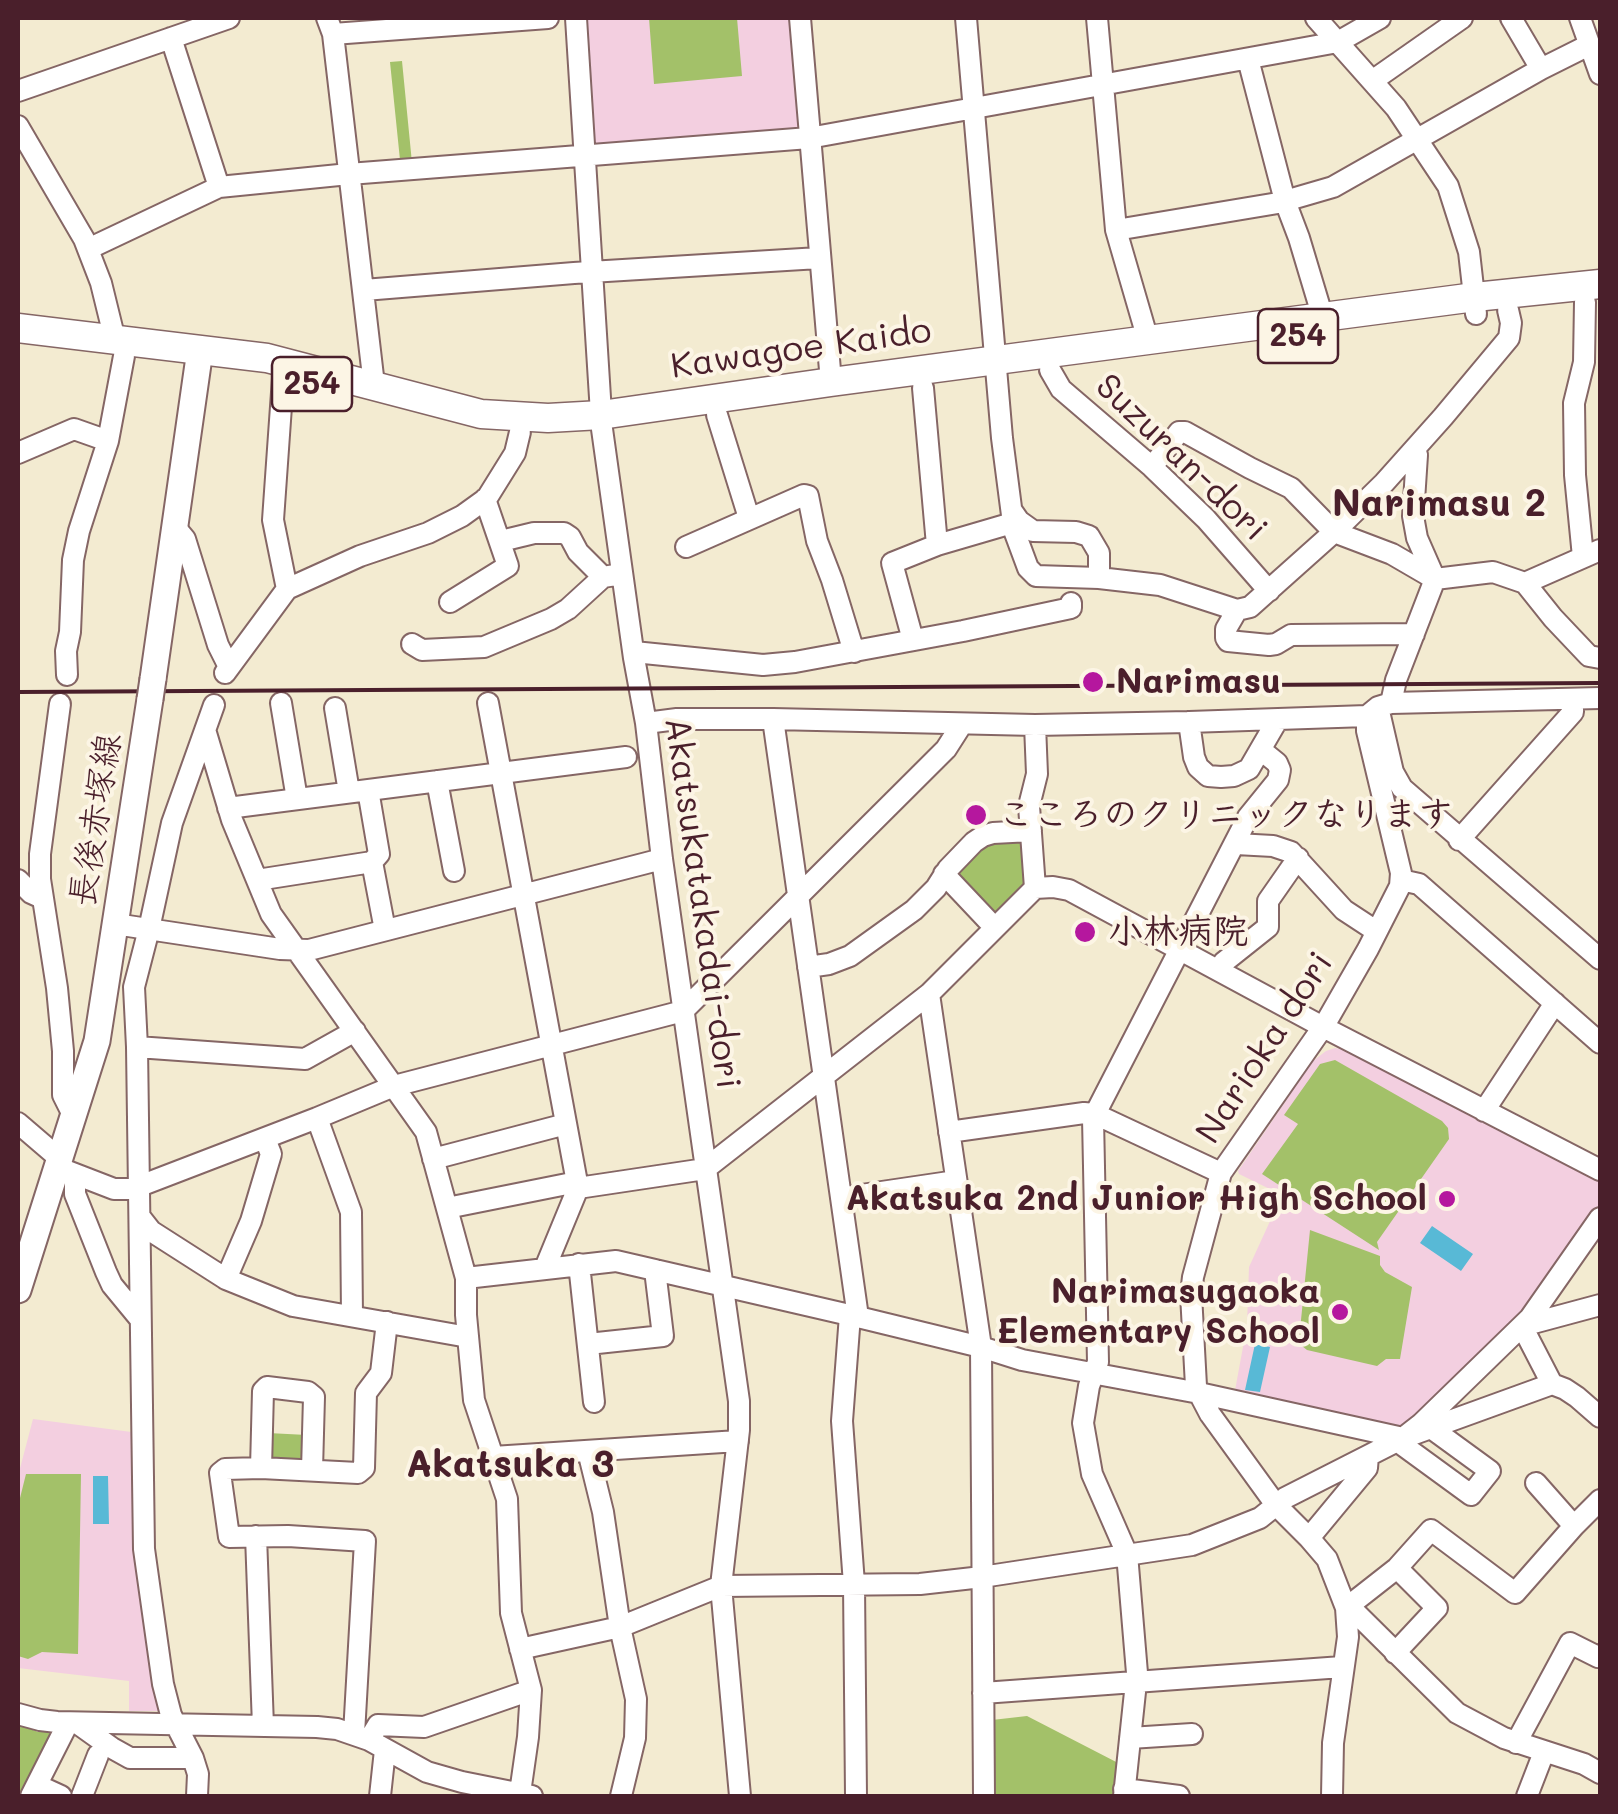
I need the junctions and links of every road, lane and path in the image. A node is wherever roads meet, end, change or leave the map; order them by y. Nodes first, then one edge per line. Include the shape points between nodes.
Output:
1 (229, 18) edge
2 (548, 18) edge
3 (576, 18) edge
4 (800, 18) edge
5 (966, 18) edge
6 (1097, 18) edge
7 (1316, 18) edge
8 (1380, 18) edge
9 (1462, 18) edge
10 (1511, 18) edge
11 (1580, 18) edge
12 (330, 26) edge
13 (171, 38) junction
14 (1338, 42) junction
15 (1589, 44) junction
16 (1248, 59) junction
17 (1541, 69) junction
18 (1600, 74) edge
19 (1372, 81) junction
20 (1102, 84) junction
21 (18, 91) edge
22 (974, 108) junction
23 (808, 138) junction
24 (1416, 139) junction
25 (21, 141) edge
26 (586, 155) junction
27 (349, 174) junction
28 (219, 187) junction
29 (1285, 200) junction
30 (1116, 230) junction
31 (88, 249) junction
32 (818, 258) junction
33 (593, 272) junction
34 (364, 290) junction
35 (1595, 296) edge
36 (1475, 306) junction
37 (1508, 310) junction
38 (1323, 318) junction
39 (18, 328) edge
40 (1148, 340) junction
41 (18, 344) edge
42 (119, 348) junction
43 (199, 358) junction
44 (996, 369) junction
45 (1050, 370) junction
46 (283, 378) junction
47 (831, 382) junction
48 (374, 385) junction
49 (924, 388) junction
50 (717, 415) junction
51 (601, 422) junction
52 (520, 432) junction
53 (108, 441) junction
54 (1413, 451) junction
55 (18, 453) edge
56 (1152, 468) junction
57 (485, 499) junction
58 (749, 518) junction
59 (1015, 518) junction
60 (174, 526) junction
61 (1041, 532) junction
62 (1334, 532) junction
63 (501, 541) junction
64 (936, 545) junction
65 (686, 547) dead end
66 (1592, 554) edge
67 (1026, 562) junction
68 (612, 576) junction
69 (1099, 578) junction
70 (1435, 579) junction
71 (1525, 582) junction
72 (287, 590) junction
73 (1269, 590) junction
74 (450, 602) dead end
75 (1071, 603) dead end
76 (1237, 610) junction
77 (1414, 634) junction
78 (913, 640) junction
79 (412, 644) dead end
80 (634, 652) junction
81 (854, 652) junction
82 (1600, 658) edge
83 (68, 675) dead end
84 (1600, 698) edge
85 (1573, 699) junction
86 (282, 702) dead end
87 (488, 703) dead end
88 (60, 704) dead end
89 (214, 705) dead end
90 (335, 708) dead end
91 (1379, 709) junction
92 (773, 719) junction
93 (1278, 719) junction
94 (1189, 722) junction
95 (646, 723) junction
96 (962, 724) junction
97 (1034, 725) junction
98 (206, 733) junction
99 (1261, 750) junction
100 (626, 757) dead end
101 (501, 773) junction
102 (437, 781) junction
103 (359, 791) junction
104 (297, 799) junction
105 (228, 808) junction
106 (1031, 831) junction
107 (1459, 840) junction
108 (1236, 844) junction
109 (1298, 858) junction
110 (662, 859) junction
111 (372, 862) junction
112 (454, 871) dead end
113 (944, 874) junction
114 (18, 880) edge
115 (257, 880) junction
116 (1401, 880) junction
117 (1035, 888) junction
118 (524, 895) junction
119 (798, 897) junction
120 (42, 898) junction
121 (115, 924) junction
122 (995, 928) junction
123 (149, 930) junction
124 (386, 930) junction
125 (1376, 931) junction
126 (1179, 949) junction
127 (298, 951) junction
128 (1600, 959) edge
129 (808, 967) junction
130 (1218, 970) junction
131 (105, 990) junction
132 (929, 994) junction
133 (134, 998) junction
134 (1555, 1004) junction
135 (683, 1011) junction
136 (1323, 1027) junction
137 (355, 1031) junction
138 (1600, 1043) edge
139 (551, 1045) junction
140 (138, 1047) junction
141 (824, 1077) junction
142 (394, 1086) junction
143 (1484, 1111) junction
144 (1095, 1114) junction
145 (74, 1118) junction
146 (317, 1118) junction
147 (18, 1123) edge
148 (566, 1124) junction
149 (949, 1132) junction
150 (265, 1138) junction
151 (434, 1158) junction
152 (64, 1166) junction
153 (706, 1168) junction
154 (1600, 1170) edge
155 (1222, 1173) junction
156 (956, 1180) junction
157 (578, 1185) junction
158 (140, 1186) junction
159 (841, 1198) junction
160 (447, 1208) junction
161 (140, 1217) junction
162 (1600, 1218) edge
163 (578, 1264) junction
164 (546, 1268) junction
165 (656, 1270) junction
166 (466, 1278) junction
167 (226, 1279) junction
168 (19, 1280) edge
169 (722, 1286) junction
170 (1600, 1305) edge
171 (352, 1316) junction
172 (854, 1316) junction
173 (140, 1320) junction
174 (387, 1322) junction
175 (1522, 1326) junction
176 (468, 1337) junction
177 (588, 1344) junction
178 (981, 1347) junction
179 (1094, 1374) junction
180 (1552, 1384) junction
181 (1199, 1394) junction
182 (594, 1402) dead end
183 (1600, 1417) edge
184 (1431, 1428) junction
185 (738, 1440) junction
186 (1400, 1440) junction
187 (588, 1451) junction
188 (1368, 1456) junction
189 (493, 1457) junction
190 (261, 1468) junction
191 (312, 1470) junction
192 (1536, 1483) dead end
193 (1600, 1500) edge
194 (1276, 1506) junction
195 (1574, 1526) junction
196 (256, 1536) junction
197 (1310, 1538) junction
198 (1127, 1554) junction
199 (1397, 1568) junction
200 (982, 1578) junction
201 (854, 1584) junction
202 (721, 1586) junction
203 (1346, 1608) junction
204 (620, 1627) junction
205 (520, 1649) junction
206 (1396, 1653) junction
207 (1600, 1655) edge
208 (1342, 1667) junction
209 (1137, 1681) junction
210 (531, 1690) junction
211 (983, 1692) junction
212 (18, 1714) edge
213 (72, 1723) junction
214 (176, 1724) junction
215 (263, 1726) junction
216 (1192, 1734) dead end
217 (1130, 1738) junction
218 (369, 1741) junction
219 (1516, 1743) junction
220 (106, 1751) junction
221 (1544, 1752) junction
222 (193, 1758) junction
223 (1600, 1772) edge
224 (472, 1790) edge
225 (34, 1791) edge
226 (1124, 1793) edge
227 (527, 1795) edge
228 (61, 1796) edge
229 (82, 1796) edge
230 (197, 1796) edge
231 (380, 1796) edge
232 (620, 1796) edge
233 (740, 1796) edge
234 (856, 1796) edge
235 (984, 1796) edge
236 (1179, 1796) edge
237 (1332, 1796) edge
238 (1528, 1796) edge

1 - 13 street
2 - 12 street
3 - 26 street, Akatsukatakadai-dori
4 - 23 street
5 - 22 street
6 - 20 street
7 - 14 street
8 - 14 street
9 - 19 street
10 - 17 street
11 - 15 street
12 - 27 street
13 - 21 street
13 - 28 street
14 - 16 street
14 - 19 street
15 - 17 street
15 - 18 street
16 - 20 street
16 - 29 street
17 - 24 street
19 - 24 street
20 - 22 street
20 - 30 street
22 - 23 street
22 - 44 street
23 - 26 street
23 - 32 street
24 - 29 street via 1333,187
24 - 36 street via 1448,186 1467,245
25 - 31 street
26 - 27 street
26 - 33 street, Akatsukatakadai-dori
27 - 28 street
27 - 34 street
28 - 31 street
29 - 30 street
29 - 38 street
30 - 40 street
31 - 42 street
32 - 33 street
32 - 47 street
33 - 34 street
33 - 51 street, Akatsukatakadai-dori
34 - 48 street
35 - 36 highway, Kawagoe Kaido / 254
35 - 37 highway, Kawagoe Kaido / 254
35 - 66 street via 1574,403 1575,476
36 - 37 highway, Kawagoe Kaido / 254
36 - 38 highway, Kawagoe Kaido / 254
36 - 45 highway, Kawagoe Kaido / 254
37 - 54 street via 1509,338
38 - 40 highway, Kawagoe Kaido / 254
39 - 42 highway, Kawagoe Kaido / 254
40 - 44 highway, Kawagoe Kaido / 254
41 - 42 highway, Kawagoe Kaido / 254
42 - 43 highway, Kawagoe Kaido / 254
42 - 53 street
43 - 46 highway, Kawagoe Kaido / 254
43 - 48 highway, Kawagoe Kaido / 254 via 279,360
43 - 60 main road, 長後赤塚線
44 - 45 highway, Kawagoe Kaido / 254
44 - 47 highway, Kawagoe Kaido / 254
44 - 49 highway, Kawagoe Kaido / 254
44 - 59 street
45 - 56 street, Suzuran-dori via 1061,389
46 - 52 highway, Kawagoe Kaido / 254 via 450,424
46 - 72 street via 273,520
47 - 51 highway, Kawagoe Kaido / 254
48 - 51 highway, Kawagoe Kaido / 254 via 481,414
49 - 50 highway, Kawagoe Kaido / 254
49 - 64 street
50 - 51 highway, Kawagoe Kaido / 254
50 - 58 street
51 - 52 highway, Kawagoe Kaido / 254 via 562,434
51 - 68 street, Akatsukatakadai-dori
52 - 57 street via 515,453
53 - 55 street via 74,429
53 - 83 street via 78,531
54 - 62 street
54 - 70 street via 1413,516
56 - 62 street via 1185,432 1291,488
56 - 73 street, Suzuran-dori
57 - 63 street
57 - 72 street via 428,533
58 - 65 street
58 - 81 street via 808,496
59 - 61 street
59 - 64 street
59 - 67 street
60 - 72 street via 185,539 227,670
60 - 121 main road, 長後赤塚線
61 - 67 street via 1030,542
61 - 69 street via 1089,536
62 - 70 street
62 - 73 street
63 - 68 street via 564,532 578,552
63 - 74 street via 508,566
64 - 78 street via 892,563
66 - 71 street
67 - 69 street via 1042,578
68 - 79 street via 551,619 484,647 422,650
68 - 80 street, Akatsukatakadai-dori
69 - 76 street via 1160,585
70 - 71 street via 1493,572
70 - 77 street
71 - 82 street via 1590,656
73 - 76 street
75 - 78 street
76 - 77 street via 1226,629 1228,641 1269,646 1291,635
77 - 91 street
78 - 81 street
80 - 81 street via 763,666
80 - 95 street, Akatsukatakadai-dori
84 - 85 street
85 - 91 street
85 - 107 street via 1573,712
86 - 104 street
87 - 101 street
88 - 120 street via 40,854
89 - 98 street
90 - 103 street
91 - 93 street
91 - 107 street via 1402,788
91 - 116 street via 1367,730
92 - 95 street
92 - 96 street
92 - 119 street
93 - 94 street
93 - 99 street
94 - 97 street
94 - 99 street via 1196,762 1208,776 1240,774
95 - 110 street, Akatsukatakadai-dori
96 - 97 street
96 - 119 street via 946,749
97 - 106 street via 1038,767 1029,802
98 - 105 street
98 - 123 street via 172,823
99 - 108 street via 1278,763 1280,776
100 - 101 street
101 - 102 street
101 - 118 street
102 - 103 street
102 - 112 street
103 - 104 street
103 - 111 street via 379,854
104 - 105 street
105 - 115 street
106 - 113 street via 983,836
106 - 117 street
107 - 128 street
108 - 109 street via 1274,846
108 - 126 street
109 - 125 street via 1344,910
109 - 130 street via 1268,902 1268,926
110 - 118 street
110 - 135 street, Akatsukatakadai-dori
111 - 115 street
111 - 124 street
113 - 122 street
113 - 129 street via 914,910 858,951
114 - 120 street
115 - 127 street
116 - 125 street, Narioka dori
116 - 134 street via 1419,884
117 - 122 street
117 - 126 street via 1069,890
118 - 124 street
118 - 139 street
119 - 129 street
119 - 135 street
120 - 145 street via 58,988 63,1094
121 - 123 street
121 - 131 main road, 長後赤塚線
122 - 132 street
123 - 127 street
123 - 133 street
124 - 127 street
125 - 136 street, Narioka dori
126 - 130 street
126 - 144 street
127 - 137 street
129 - 141 street
130 - 136 street
131 - 133 street
131 - 145 main road, 長後赤塚線 via 98,1041
132 - 141 street
132 - 149 street
133 - 140 street
134 - 138 street
134 - 143 street
135 - 139 street
135 - 153 street, Akatsukatakadai-dori
136 - 143 street
136 - 155 street, Narioka dori
137 - 140 street via 305,1059
137 - 142 street
139 - 142 street
139 - 148 street
140 - 158 street
141 - 153 street
141 - 159 street
142 - 146 street
142 - 151 street via 426,1130
143 - 154 street
144 - 149 street
144 - 155 street
144 - 179 street
145 - 152 main road, 長後赤塚線
146 - 150 street
146 - 171 street via 351,1212
147 - 152 street
148 - 151 street
148 - 157 street
149 - 156 street
150 - 158 street
150 - 167 street via 271,1154
151 - 160 street
152 - 158 street via 120,1190
152 - 168 main road, 長後赤塚線
152 - 173 street via 112,1285
153 - 157 street
153 - 169 street, Akatsukatakadai-dori
155 - 181 street, Narioka dori via 1192,1286
156 - 159 street
156 - 178 street
157 - 160 street
157 - 164 street
158 - 161 street
159 - 172 street
160 - 166 street
161 - 167 street
161 - 173 street
162 - 175 street
163 - 164 street
163 - 165 street via 613,1261
163 - 177 street
164 - 166 street
165 - 169 street
165 - 177 street via 663,1336
166 - 176 street
167 - 171 street via 293,1306
169 - 172 street
169 - 185 street, Akatsukatakadai-dori
170 - 175 street
171 - 174 street
172 - 178 street
172 - 201 street via 842,1421
173 - 214 street via 144,1549 163,1684
174 - 176 street
174 - 191 street via 381,1374 366,1392 364,1468
175 - 180 street
175 - 186 street
176 - 189 street via 474,1400
177 - 182 street
178 - 179 street
178 - 200 street
179 - 181 street
179 - 198 street via 1083,1423 1092,1474
180 - 183 street
180 - 184 street
181 - 186 street
181 - 194 street, Narioka dori
184 - 186 street
184 - 186 street via 1490,1471 1470,1495
185 - 187 street
185 - 202 street, Akatsukatakadai-dori
186 - 188 street
187 - 189 street
187 - 204 street
188 - 194 street
188 - 197 street via 1367,1468
189 - 205 street via 507,1499 511,1613
190 - 191 street
190 - 191 street via 268,1388 314,1397
190 - 196 street via 220,1473 229,1537
192 - 195 street
193 - 195 street
194 - 197 street, Narioka dori
194 - 198 street via 1206,1541
195 - 199 street via 1514,1593 1431,1530
196 - 215 street
196 - 218 street via 365,1541
197 - 203 street, Narioka dori via 1327,1559
198 - 200 street
198 - 209 street
199 - 203 street
199 - 206 street via 1437,1608
200 - 201 street
200 - 211 street
201 - 202 street
201 - 234 street
202 - 204 street
202 - 233 street, Akatsukatakadai-dori
203 - 206 street
203 - 208 street, Narioka dori
204 - 205 street
204 - 232 street via 637,1718
205 - 210 street
206 - 219 street via 1457,1713
207 - 219 street via 1570,1643
208 - 209 street
208 - 237 street, Narioka dori
209 - 211 street
209 - 217 street
210 - 218 street via 424,1727 378,1724
210 - 227 street
211 - 235 street
212 - 213 street
213 - 214 street
213 - 220 street
213 - 225 street
214 - 215 street
214 - 222 street
215 - 218 street via 317,1727
216 - 217 street
217 - 226 street
218 - 224 street
218 - 231 street
219 - 221 street
220 - 222 street via 130,1758
220 - 229 street
221 - 223 street
221 - 238 street
222 - 230 street
224 - 227 street
225 - 228 street
226 - 236 street

